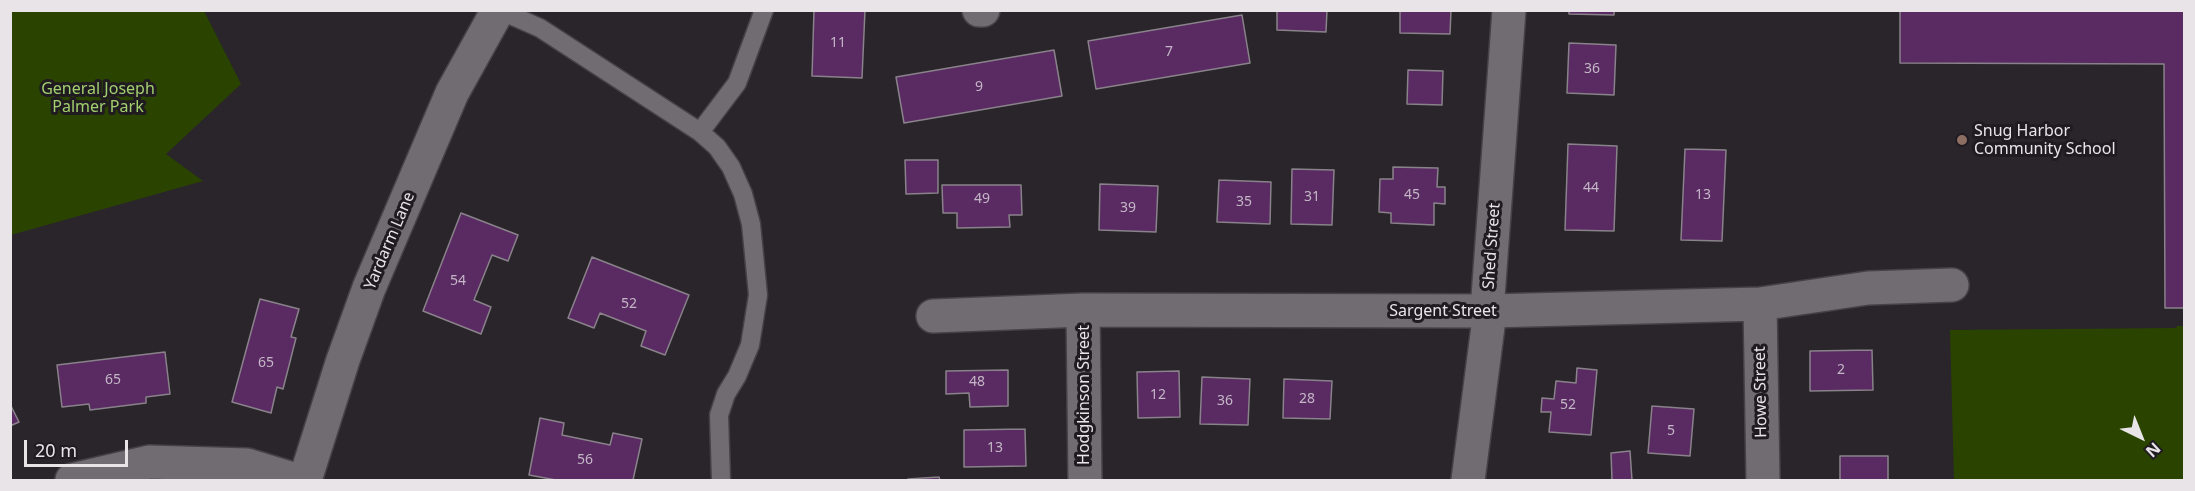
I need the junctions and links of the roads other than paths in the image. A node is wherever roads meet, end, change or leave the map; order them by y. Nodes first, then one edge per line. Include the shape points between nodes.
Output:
1 (498, 10) edge
2 (764, 10) edge
3 (1509, 10) edge
4 (700, 132) junction
5 (1952, 285) dead end
6 (1760, 304) junction
7 (1083, 310) junction
8 (1490, 311) junction
9 (933, 316) dead end
10 (72, 480) edge
11 (296, 480) edge
12 (305, 480) edge
13 (721, 480) edge
14 (1085, 480) edge
15 (1468, 480) edge
16 (1763, 480) edge

1 - 4 lane via 540,28
1 - 12 street, Yardarm Lane via 452,93 369,288
2 - 4 lane via 737,83
3 - 8 street, Shed Street
4 - 13 lane via 722,153 743,194 751,224 758,295 750,345 719,415
5 - 6 street, Sargent Street via 1869,288
6 - 8 street, Sargent Street
6 - 16 street, Howe Street
7 - 8 street, Sargent Street
7 - 9 street, Sargent Street
7 - 14 street, Hodgkinson Street
8 - 15 street, Shed Street
10 - 11 street via 149,462 247,465

